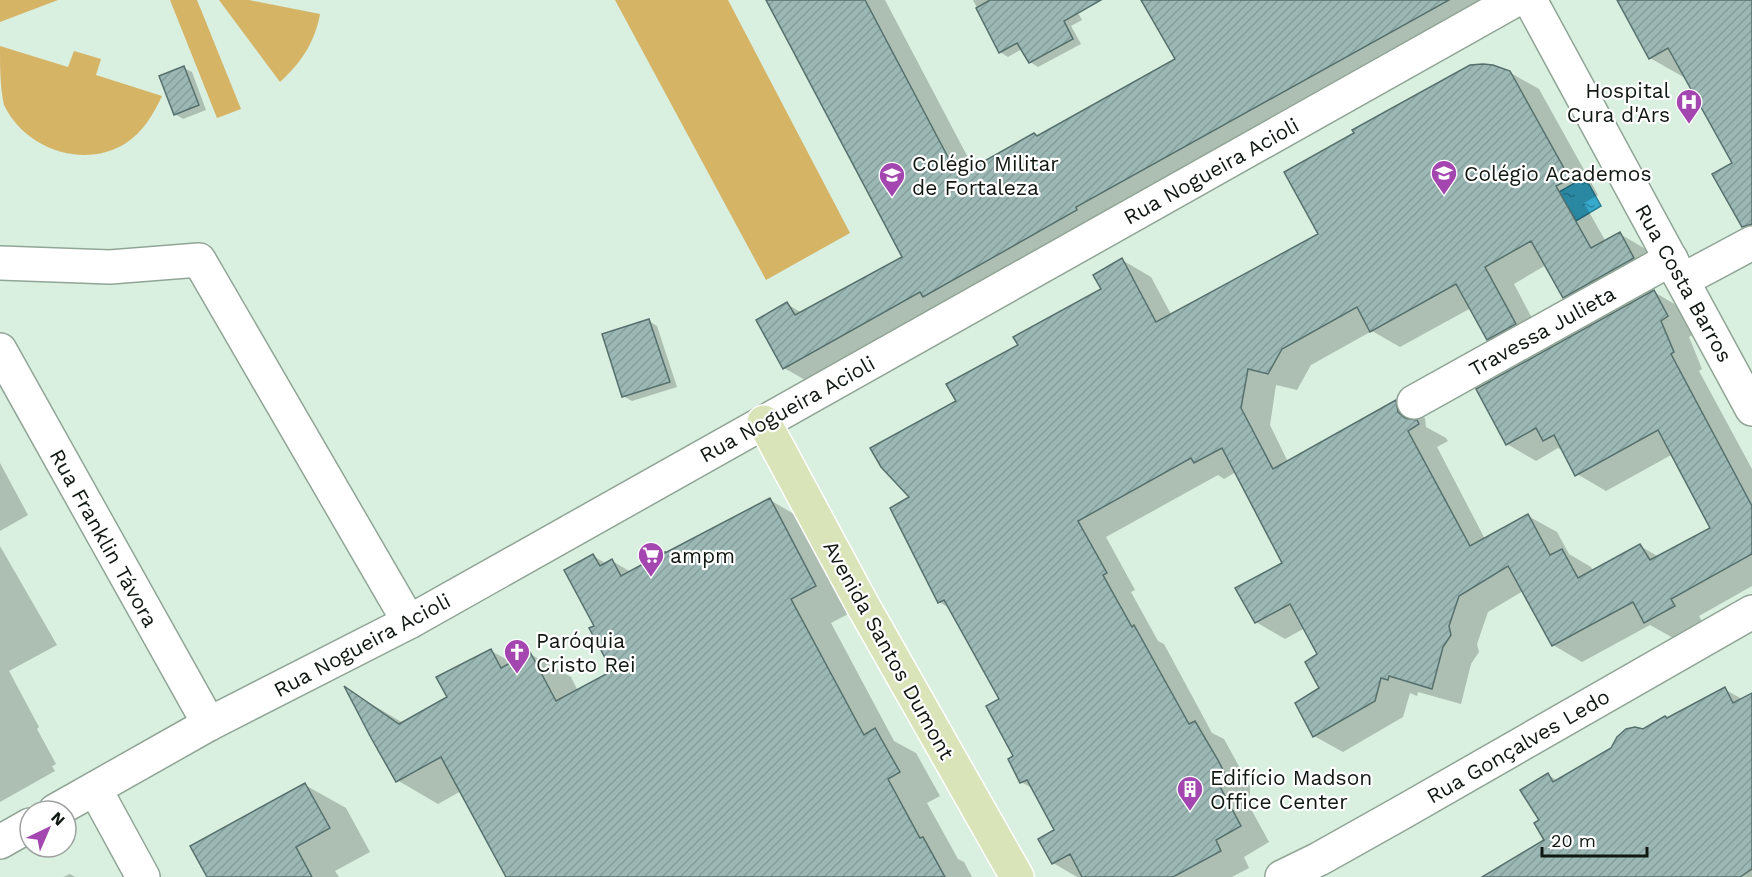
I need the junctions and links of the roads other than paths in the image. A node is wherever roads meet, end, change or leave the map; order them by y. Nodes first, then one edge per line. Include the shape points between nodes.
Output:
1 (1515, 0) edge
2 (1530, 0) edge
3 (1752, 243) edge
4 (0, 263) edge
5 (1677, 270) junction
6 (0, 350) edge
7 (1414, 402) dead end
8 (1752, 409) edge
9 (764, 422) junction
10 (1752, 612) edge
11 (409, 622) junction
12 (209, 724) junction
13 (94, 789) junction
14 (76, 799) edge
15 (18, 832) edge
16 (0, 842) edge
17 (143, 877) edge
18 (1017, 877) edge
19 (1282, 877) edge

1 - 9 street, Rua Nogueira Acioli
2 - 5 street, Rua Costa Barros
3 - 5 street, Travessa Julieta
4 - 11 street via 110,267 198,260
5 - 7 street, Travessa Julieta
5 - 8 street, Rua Costa Barros
6 - 12 street, Rua Franklin Távora
9 - 11 street, Rua Nogueira Acioli
9 - 18 main road, Avenida Santos Dumont
10 - 19 street, Rua Gonçalves Ledo
11 - 12 street, Rua Nogueira Acioli
12 - 13 street, Rua Nogueira Acioli
13 - 14 street, Rua Nogueira Acioli
13 - 17 street
15 - 16 street

